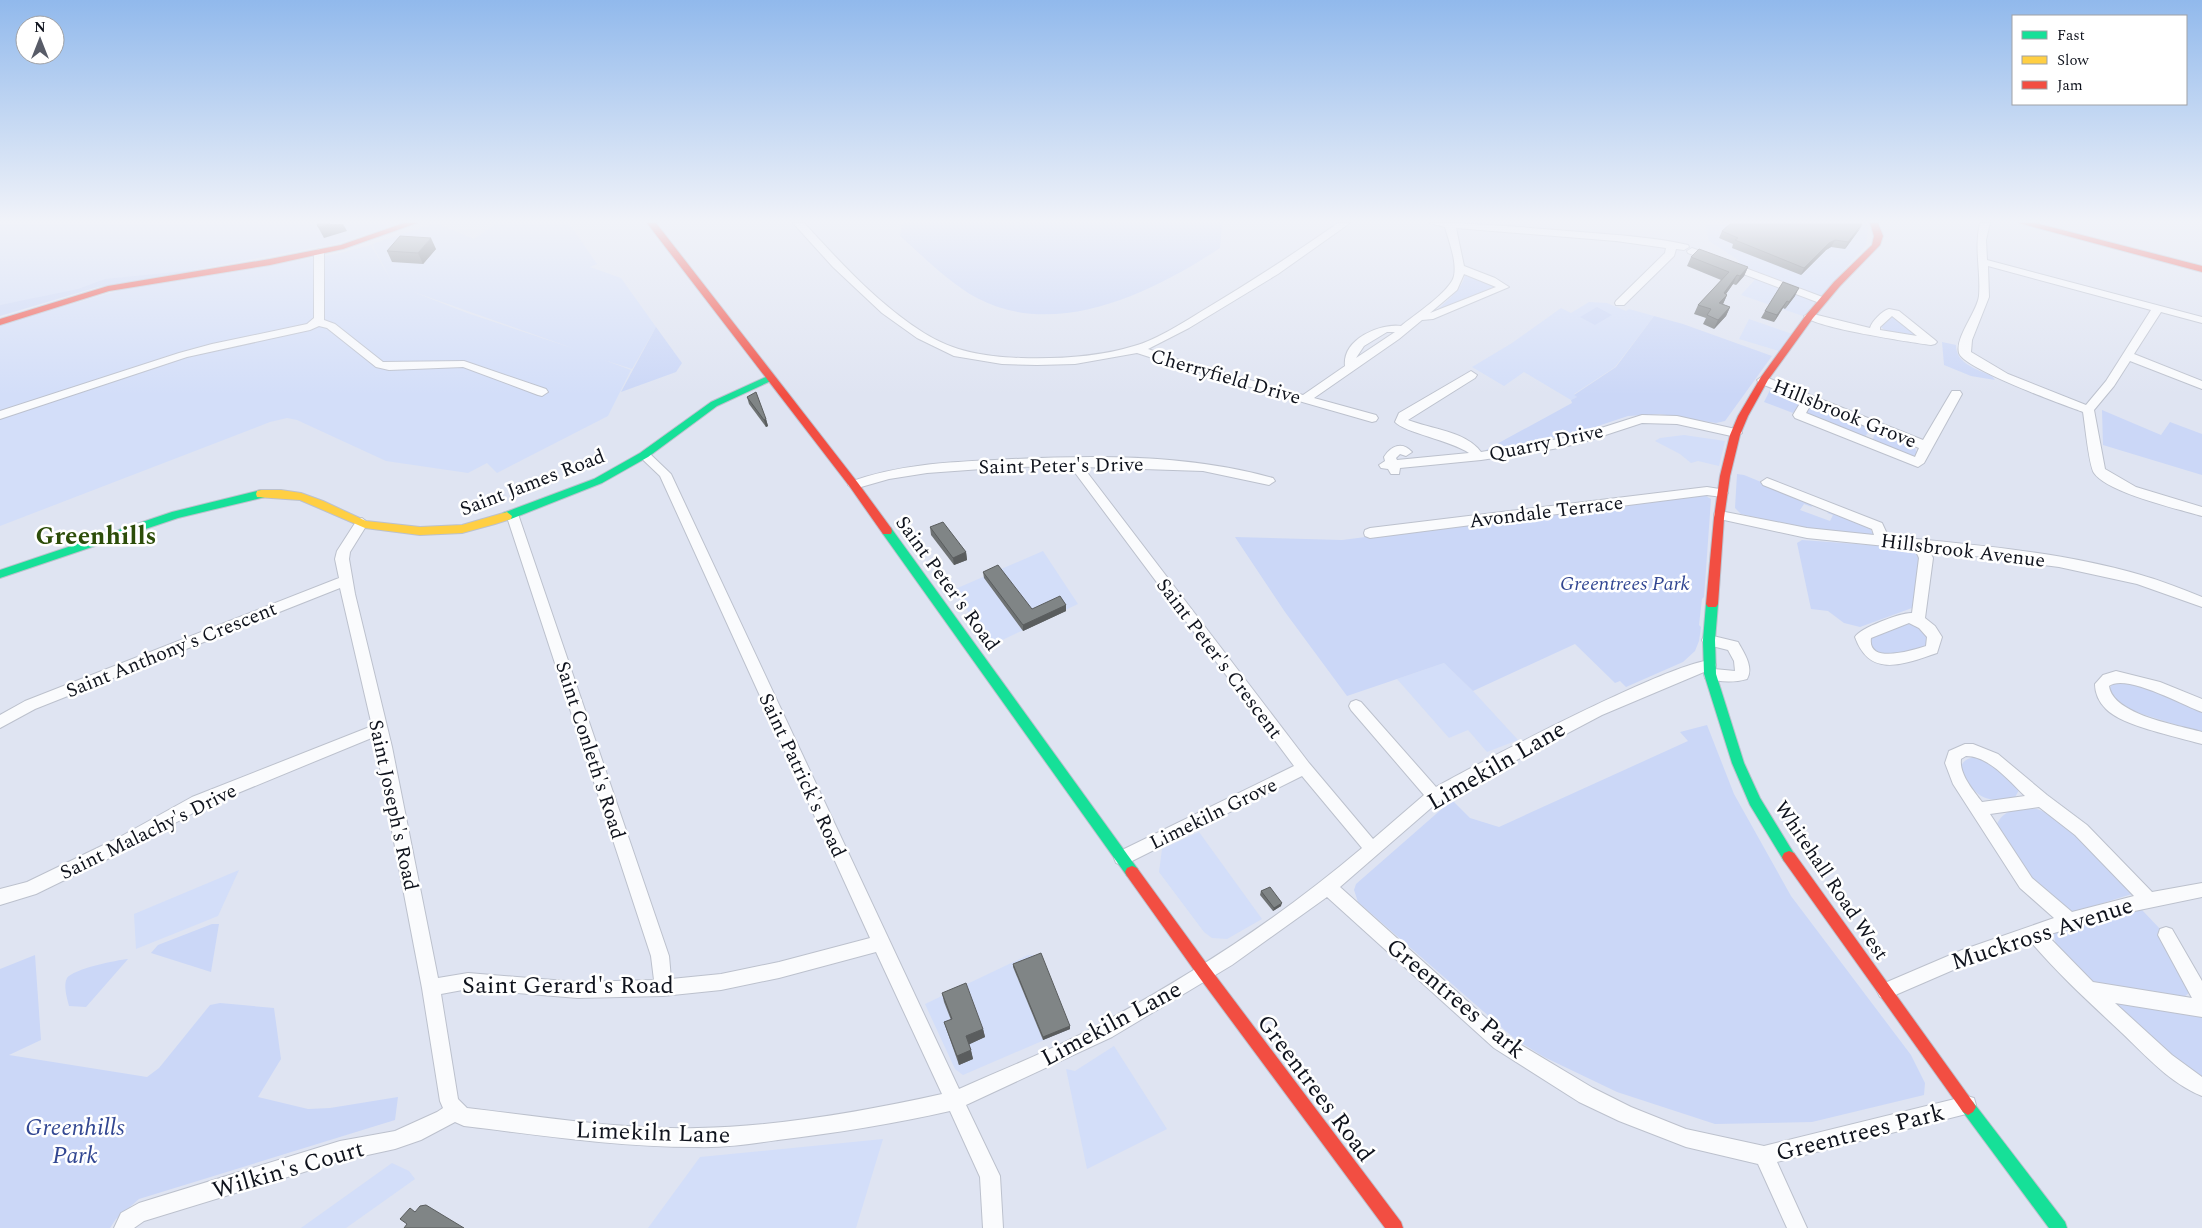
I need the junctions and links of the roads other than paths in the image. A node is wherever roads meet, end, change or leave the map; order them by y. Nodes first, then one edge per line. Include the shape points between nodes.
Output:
1 (156, 280) edge
2 (319, 280) edge
3 (694, 280) edge
4 (853, 280) edge
5 (1260, 280) edge
6 (1457, 280) edge
7 (1492, 280) edge
8 (1643, 280) edge
9 (1769, 280) edge
10 (1840, 280) edge
11 (1984, 280) edge
12 (2053, 280) edge
13 (1821, 300) junction
14 (1620, 303) dead end
15 (2158, 308) junction
16 (1809, 316) junction
17 (1420, 317) junction
18 (2202, 320) edge
19 (0, 322) edge
20 (318, 322) junction
21 (1876, 332) dead end
22 (1138, 349) junction
23 (2128, 356) junction
24 (1471, 375) dead end
25 (770, 378) junction
26 (1763, 380) junction
27 (2202, 385) edge
28 (542, 392) dead end
29 (1956, 394) dead end
30 (1810, 398) junction
31 (1304, 399) junction
32 (2088, 410) junction
33 (0, 415) edge
34 (1372, 418) dead end
35 (1736, 433) junction
36 (1926, 446) junction
37 (1406, 452) dead end
38 (644, 455) junction
39 (1478, 456) junction
40 (1074, 463) junction
41 (1269, 481) dead end
42 (1767, 482) dead end
43 (854, 485) junction
44 (1722, 493) junction
45 (2202, 512) edge
46 (512, 514) junction
47 (1720, 515) junction
48 (362, 523) junction
49 (1370, 533) dead end
50 (1882, 540) junction
51 (1920, 544) junction
52 (0, 574) edge
53 (345, 581) junction
54 (2202, 602) edge
55 (1918, 619) junction
56 (1709, 640) junction
57 (1710, 669) junction
58 (1356, 706) dead end
59 (2202, 706) edge
60 (0, 722) edge
61 (379, 729) junction
62 (2202, 738) edge
63 (1304, 768) junction
64 (1434, 796) junction
65 (2041, 800) junction
66 (1978, 809) junction
67 (1372, 849) junction
68 (1122, 858) junction
69 (1328, 887) junction
70 (2202, 890) edge
71 (0, 896) edge
72 (2148, 899) junction
73 (2069, 920) junction
74 (2034, 933) junction
75 (2166, 935) dead end
76 (881, 943) junction
77 (1204, 972) junction
78 (431, 988) junction
79 (663, 988) junction
80 (2088, 990) junction
81 (1886, 992) junction
82 (2202, 998) edge
83 (2202, 1008) edge
84 (2202, 1086) edge
85 (954, 1101) junction
86 (1967, 1105) junction
87 (454, 1110) junction
88 (1764, 1156) junction
89 (124, 1228) edge
90 (994, 1228) edge
91 (1395, 1228) edge
92 (1797, 1228) edge
93 (2060, 1228) edge

1 - 19 street via 123,286
2 - 20 street
3 - 25 street, Saint Peter's Road
4 - 22 street, Cherryfield Drive via 921,336 958,354 1002,361 1037,362 1075,360
5 - 22 street via 1185,326
6 - 17 street via 1453,288
7 - 17 street via 1504,287 1429,317
8 - 14 street
9 - 13 street
10 - 13 street, Whitehall Road West
11 - 32 street via 1984,297 1966,340 1965,353 1971,360 1995,372
12 - 15 street
13 - 16 street, Whitehall Road West
15 - 18 street
15 - 23 street
16 - 21 street
16 - 26 street, Whitehall Road West
17 - 31 street via 1404,330 1383,329 1359,344 1350,354 1351,366
20 - 28 street via 331,326 380,365 464,364
20 - 33 street via 310,327 212,346
22 - 31 street, Cherryfield Drive
23 - 27 street
23 - 32 street
24 - 39 street via 1403,416 1401,422 1450,438
25 - 38 street, Saint James Road via 714,404
25 - 43 street, Saint Peter's Road
26 - 30 street, Hillsbrook Grove
26 - 35 street, Whitehall Road West
29 - 36 street, Hillsbrook Grove
30 - 36 street, Hillsbrook Grove
30 - 36 street via 1799,414 1918,464
31 - 34 street, Cherryfield Drive
32 - 45 street via 2102,475
35 - 39 street, Quarry Drive via 1673,420 1643,419 1578,439
35 - 44 street, Whitehall Road West
37 - 39 street, Quarry Drive via 1398,449 1390,457 1391,468
38 - 46 street, Saint James Road via 598,481
38 - 76 street, Saint Patrick's Road via 664,474
40 - 41 street, Saint Peter's Drive via 1181,464
40 - 43 street, Saint Peter's Drive via 1000,463 933,469 878,476
40 - 63 street, Saint Peter's Crescent
42 - 50 street via 1818,508 1876,526
43 - 68 street, Saint Peter's Road
44 - 47 street, Whitehall Road West
44 - 49 street, Avondale Terrace via 1707,491
46 - 48 street, Saint James Road via 469,528 439,533
46 - 79 street, Saint Conleth's Road via 660,956
47 - 50 street, Hillsbrook Avenue via 1790,530
47 - 56 street, Whitehall Road West
48 - 52 street, Saint James Road via 312,500 262,494 176,515
48 - 53 street, Saint Joseph's Road via 344,551
50 - 51 street, Hillsbrook Avenue
51 - 54 street, Hillsbrook Avenue via 2059,562 2139,579
51 - 55 street via 1926,558
53 - 60 street, Saint Anthony's Crescent via 163,650 30,705
53 - 61 street, Saint Joseph's Road
55 - 55 street via 1935,637 1932,649 1896,661 1878,657 1863,644 1862,637 1866,634 1908,618
56 - 57 street, Whitehall Road West
56 - 57 street via 1733,646 1741,662 1742,675 1734,677
57 - 64 street, Limekiln Lane via 1691,670 1627,697
57 - 81 street, Whitehall Road West via 1738,763 1755,801 1794,866
58 - 64 street
59 - 62 street via 2183,696 2130,679 2114,677 2102,684 2102,694 2113,707
61 - 71 street, Saint Malachy's Drive via 198,802 38,885
61 - 78 street, Saint Joseph's Road
63 - 67 street, Saint Peter's Crescent
63 - 68 street, Limekiln Grove
64 - 67 street, Limekiln Lane
65 - 66 street
65 - 66 street via 1993,758 1965,750 1954,755 1953,763 1958,779
65 - 72 street via 2081,830
66 - 73 street via 2026,883
67 - 69 street, Limekiln Lane
68 - 77 street, Saint Peter's Road
69 - 77 street, Limekiln Lane
69 - 88 street, Greentrees Park via 1500,1042 1518,1054 1586,1095 1626,1114 1686,1138
70 - 72 street, Muckross Avenue
72 - 73 street, Muckross Avenue
73 - 74 street, Muckross Avenue
74 - 80 street
74 - 81 street, Muckross Avenue via 1938,967
75 - 82 street
76 - 79 street, Saint Gerard's Road via 721,982
76 - 85 street, Saint Patrick's Road
77 - 85 street, Limekiln Lane via 1106,1031
77 - 91 street, Greentrees Road
78 - 79 street, Saint Gerard's Road via 468,981 578,990
78 - 87 street, Saint Joseph's Road via 446,1093
80 - 83 street
80 - 84 street via 2161,1057
81 - 86 street, Whitehall Road West
85 - 87 street, Limekiln Lane via 820,1126 696,1138 625,1136 464,1117
85 - 90 street, Saint Patrick's Road via 990,1176
86 - 88 street, Greentrees Park
86 - 93 street, Whitehall Road West
87 - 89 street, Wilkin's Court via 444,1119 395,1140 340,1151 139,1213 128,1220
88 - 92 street

